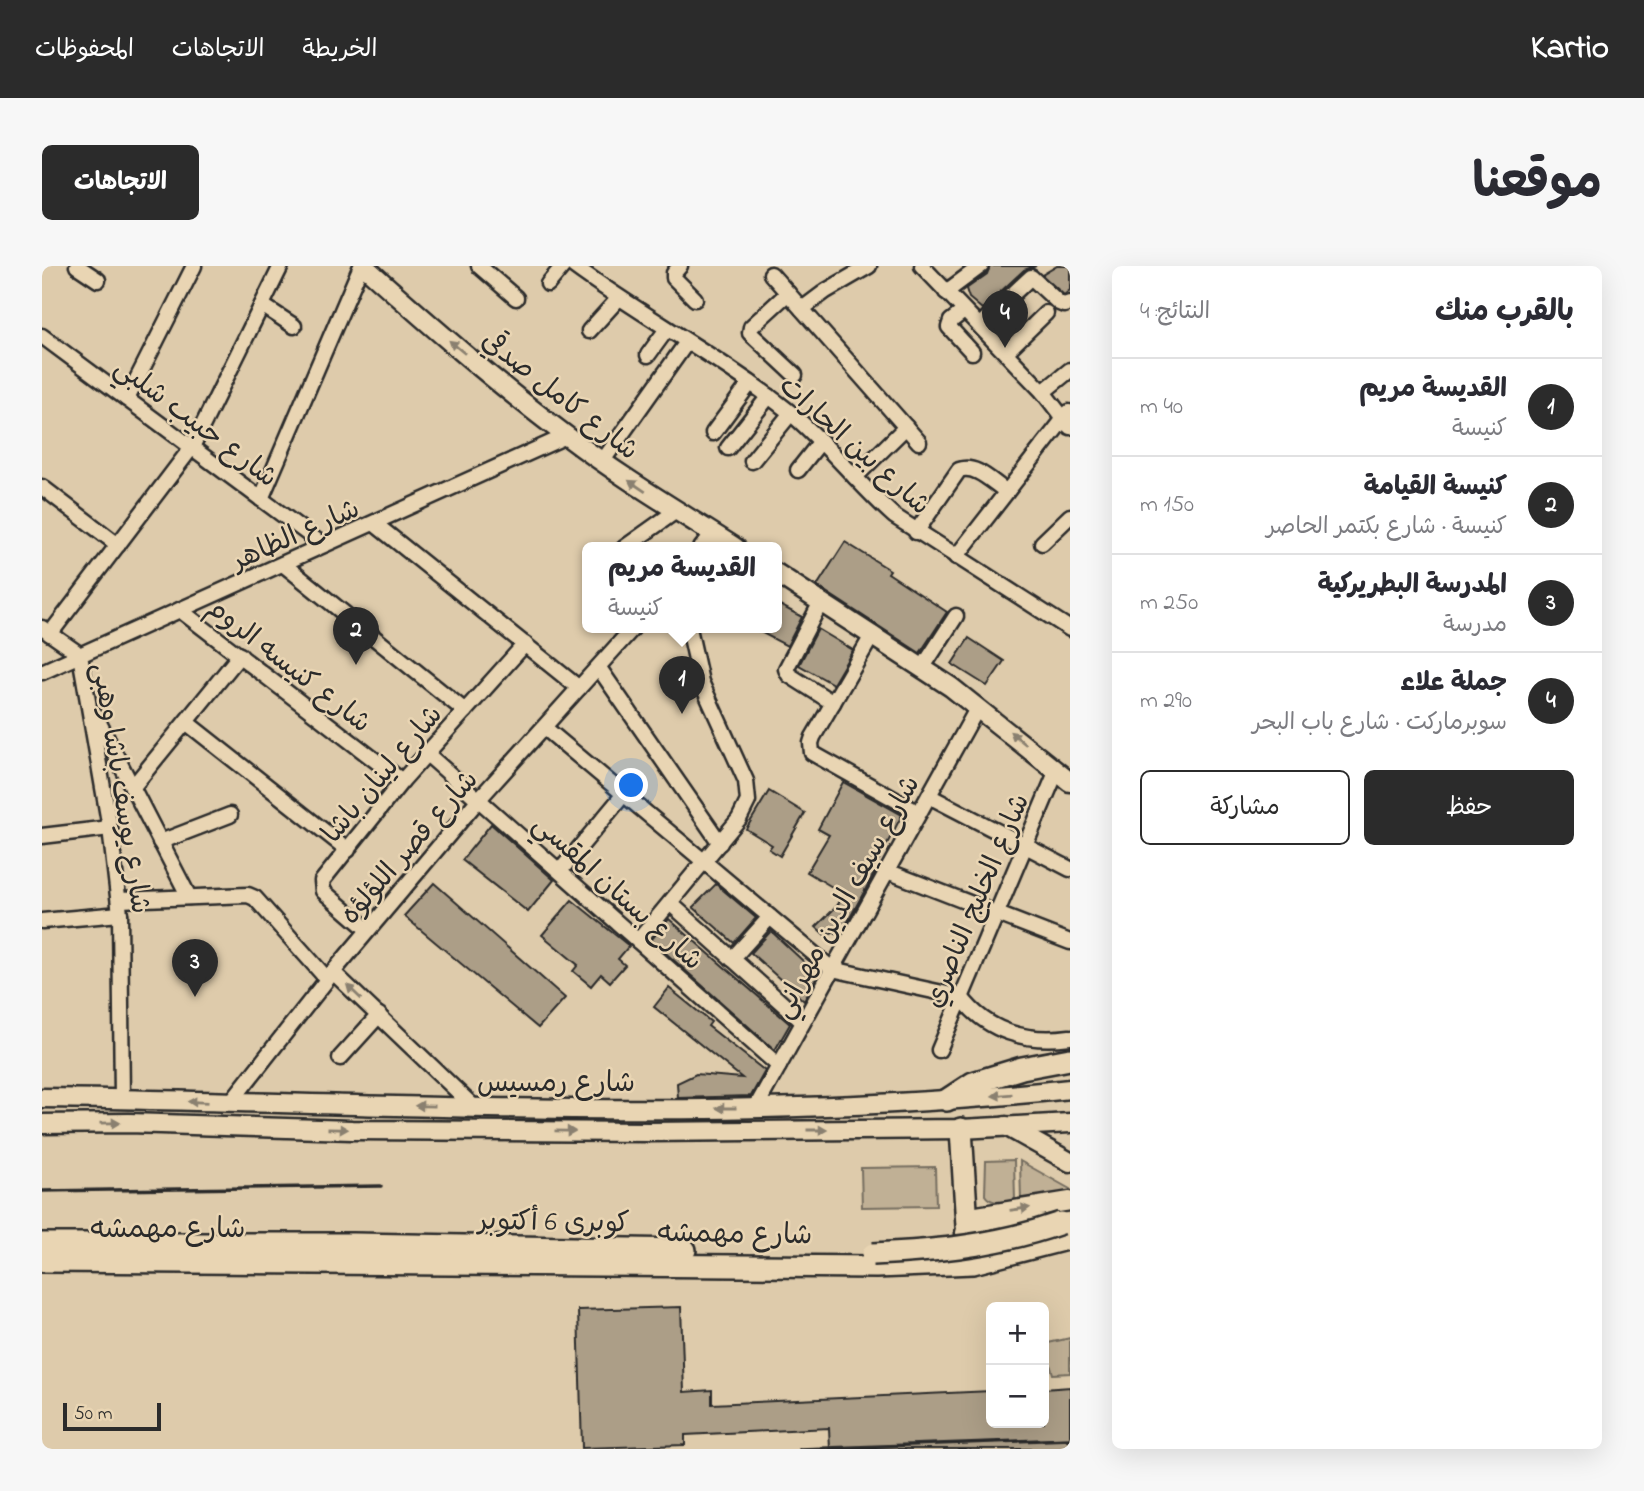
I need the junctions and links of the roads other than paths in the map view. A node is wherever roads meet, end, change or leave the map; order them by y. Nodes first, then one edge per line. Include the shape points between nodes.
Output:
1 (77, 266) edge
2 (194, 266) edge
3 (281, 266) edge
4 (363, 266) edge
5 (479, 266) edge
6 (680, 266) edge
7 (869, 266) edge
8 (922, 266) edge
9 (981, 266) edge
10 (573, 267) edge
11 (1032, 272) edge
12 (771, 274) dead end
13 (98, 280) dead end
14 (548, 284) dead end
15 (946, 292) junction
16 (788, 293) junction
17 (619, 298) junction
18 (516, 299) dead end
19 (695, 299) dead end
20 (1070, 303) edge
21 (262, 305) junction
22 (802, 309) junction
23 (964, 311) junction
24 (1046, 313) dead end
25 (980, 325) junction
26 (294, 326) dead end
27 (667, 329) junction
28 (589, 331) dead end
29 (42, 336) edge
30 (687, 342) junction
31 (972, 352) dead end
32 (1006, 352) junction
33 (648, 355) dead end
34 (1070, 370) edge
35 (795, 375) dead end
36 (750, 383) junction
37 (1043, 392) junction
38 (769, 396) junction
39 (127, 399) junction
40 (791, 413) junction
41 (1068, 418) edge
42 (906, 427) junction
43 (712, 433) dead end
44 (566, 436) junction
45 (821, 441) junction
46 (919, 442) dead end
47 (192, 447) junction
48 (728, 447) dead end
49 (752, 461) dead end
50 (602, 462) junction
51 (798, 470) dead end
52 (855, 477) junction
53 (42, 487) edge
54 (1006, 491) junction
55 (261, 499) junction
56 (676, 511) junction
57 (1070, 516) edge
58 (375, 524) junction
59 (713, 533) junction
60 (916, 533) junction
61 (632, 542) edge
62 (706, 542) edge
63 (727, 542) edge
64 (1042, 543) dead end
65 (118, 545) junction
66 (323, 545) junction
67 (956, 556) junction
68 (283, 565) junction
69 (782, 577) edge
70 (821, 602) junction
71 (180, 610) junction
72 (956, 617) dead end
73 (1070, 629) edge
74 (46, 631) edge
75 (629, 633) edge
76 (690, 633) edge
77 (873, 634) junction
78 (525, 644) junction
79 (79, 655) junction
80 (240, 655) junction
81 (923, 667) junction
82 (599, 668) junction
83 (42, 672) edge
84 (579, 688) junction
85 (88, 701) junction
86 (833, 703) junction
87 (978, 707) junction
88 (465, 711) junction
89 (186, 722) junction
90 (545, 727) junction
91 (427, 754) junction
92 (1064, 776) edge
93 (402, 782) junction
94 (132, 788) junction
95 (624, 794) junction
96 (929, 796) junction
97 (479, 800) junction
98 (919, 813) junction
99 (230, 815) dead end
100 (110, 828) junction
101 (42, 836) edge
102 (160, 842) junction
103 (720, 843) junction
104 (1025, 846) junction
105 (348, 850) junction
106 (705, 863) junction
107 (1070, 869) edge
108 (887, 871) junction
109 (560, 872) junction
110 (189, 897) junction
111 (670, 903) junction
112 (119, 907) junction
113 (996, 914) junction
114 (770, 917) junction
115 (42, 921) edge
116 (368, 930) junction
117 (638, 941) junction
118 (1070, 942) edge
119 (732, 958) junction
120 (832, 969) junction
121 (330, 975) junction
122 (961, 997) junction
123 (379, 1016) junction
124 (803, 1022) junction
125 (1070, 1037) edge
126 (939, 1050) dead end
127 (340, 1058) dead end
128 (1070, 1059) edge
129 (779, 1066) junction
130 (1070, 1089) edge
131 (42, 1098) edge
132 (122, 1099) junction
133 (947, 1100) junction
134 (230, 1103) junction
135 (474, 1107) junction
136 (755, 1109) junction
137 (42, 1124) edge
138 (1070, 1124) edge
139 (1006, 1126) junction
140 (961, 1129) junction
141 (1070, 1162) edge
142 (1070, 1201) edge
143 (967, 1226) junction
144 (1068, 1226) edge
145 (45, 1251) edge
146 (290, 1254) joint

1 - 13 street
2 - 39 street
3 - 21 street
44 -> 4 main road, شارع كامل صدقي
4 - 55 street
5 - 18 street
6 - 19 street via 674,278
7 - 22 street
8 - 15 street
9 - 15 street
10 - 14 street
10 - 17 street, شارع بين الحارات
11 - 20 street via 1059,303
11 - 25 street
12 - 16 street
15 - 23 street
16 - 22 street
16 - 35 street via 750,333
17 - 27 street, شارع بين الحارات
17 - 28 street
21 - 26 street
21 - 47 street
22 - 42 street
23 - 25 street
23 - 31 street via 949,327
24 - 32 street
25 - 32 street
27 - 30 street, شارع بين الحارات
27 - 33 street
29 - 39 street, شارع حبيب شلبي
30 - 36 street, شارع بين الحارات
30 - 50 street
32 - 37 street
34 - 37 street
36 - 38 street, شارع بين الحارات
36 - 43 street
37 - 41 street
38 - 40 street, شارع بين الحارات
38 - 48 street
39 - 47 street, شارع حبيب شلبي
40 - 45 street, شارع بين الحارات
40 - 49 street
41 - 54 street
42 - 46 street
42 - 52 street
44 - 50 main road, شارع كامل صدقي
44 - 58 street, شارع الظاهر
45 - 51 street
45 - 52 street, شارع بين الحارات
47 - 55 street, شارع حبيب شلبي
47 - 65 street
56 -> 50 main road, شارع كامل صدقي
52 - 60 street, شارع بين الحارات
53 - 65 street
54 - 60 street via 974,469 959,470
54 - 67 street
55 - 66 street, شارع حبيب شلبي
56 - 59 main road, شارع كامل صدقي
56 - 61 street
57 - 64 street
58 - 66 street, شارع الظاهر
58 - 78 street
59 - 62 street
59 - 63 main road, شارع كامل صدقي
60 - 67 street, شارع بين الحارات
65 - 74 street
66 - 68 street, شارع الظاهر
67 - 73 street, شارع بين الحارات
68 - 71 street, شارع الظاهر
68 - 88 street
69 - 70 main road
70 - 77 main road
70 - 86 street via 786,669
71 - 79 street, شارع الظاهر
71 - 80 street, شارع كنيسه الروم
72 - 81 street
74 - 79 street, شارع يوسف باشا وهبى
75 - 82 street, شارع قصر اللؤلؤه
76 - 103 street via 701,682 748,790 744,810
77 - 81 main road
77 - 86 street
78 - 84 street
78 - 88 street, شارع لينان باشا
79 - 83 street, شارع الظاهر
79 - 85 street, شارع يوسف باشا وهبى
80 - 89 street
80 - 93 street, شارع كنيسه الروم
81 - 87 main road
82 - 84 street, شارع قصر اللؤلؤه
82 - 103 street
84 - 90 street, شارع قصر اللؤلؤه
85 - 94 street
85 - 100 street, شارع يوسف باشا وهبى
86 - 98 street via 813,737 815,756
92 -> 87 main road
87 - 96 street, شارع سيف الدين مهراني
88 - 91 street, شارع لينان باشا
89 - 94 street
89 - 105 street
90 - 95 street
90 - 97 street, شارع قصر اللؤلؤه
91 - 93 street, شارع لينان باشا
91 - 97 street, شارع بستان المقسي
92 - 104 street, شارع الخليج الناصري
93 - 105 street, شارع لينان باشا
94 - 102 street
95 - 106 street
95 - 109 street
96 - 98 street, شارع سيف الدين مهراني
96 - 104 street
97 - 109 street, شارع بستان المقسي
97 - 116 street, شارع قصر اللؤلؤه
98 - 108 street, شارع سيف الدين مهراني
99 - 102 street
100 - 101 street
100 - 112 street, شارع يوسف باشا وهبى
102 - 110 street
103 - 106 street
104 - 107 street
104 - 113 street, شارع الخليج الناصري
105 - 116 street, شارع لينان باشا via 321,884
106 - 111 street
106 - 114 street
108 - 113 street
108 - 120 street, شارع سيف الدين مهراني
109 - 117 street, شارع بستان المقسي
110 - 112 street
110 - 121 street via 256,898
111 - 117 street
111 - 119 street
112 - 115 street
112 - 132 street, شارع يوسف باشا وهبى
113 - 118 street
113 - 122 street, شارع الخليج الناصري
114 - 119 street
114 - 120 street
116 - 121 street, شارع قصر اللؤلؤه
117 - 129 street, شارع بستان المقسي
119 - 124 street
120 - 122 street
120 - 124 street, شارع سيف الدين مهراني
123 -> 121 street
121 - 134 street, شارع قصر اللؤلؤه
122 - 125 street via 982,1018 1007,1033
122 - 126 street, شارع الخليج الناصري
123 - 127 street
123 - 135 street
124 - 129 street, شارع سيف الدين مهراني
128 - 133 highway via 973,1083
129 - 136 street, شارع سيف الدين مهراني
130 -> 133 main road, شارع رمسيس
131 - 132 main road, شارع رمسيس
134 -> 132 main road, شارع رمسيس
133 - 136 main road, شارع رمسيس
135 -> 134 main road, شارع رمسيس
136 -> 135 main road, شارع رمسيس
137 -> 140 main road, شارع رمسيس via 650,1132
138 - 139 main road, شارع رمسيس
139 - 140 main road, شارع رمسيس
139 - 141 main road
140 - 143 highway
143 -> 142 main road via 977,1216
143 - 144 highway
143 - 146 main road, شارع مهمشه via 949,1254 935,1258
144 - 145 highway, كوبرى 6 أكتوبر, bridge via 957,1249 873,1254 340,1244
144 - 145 highway, كوبرى 6 أكتوبر via 1014,1254 973,1263 876,1268
145 - 146 highway via 271,1249

